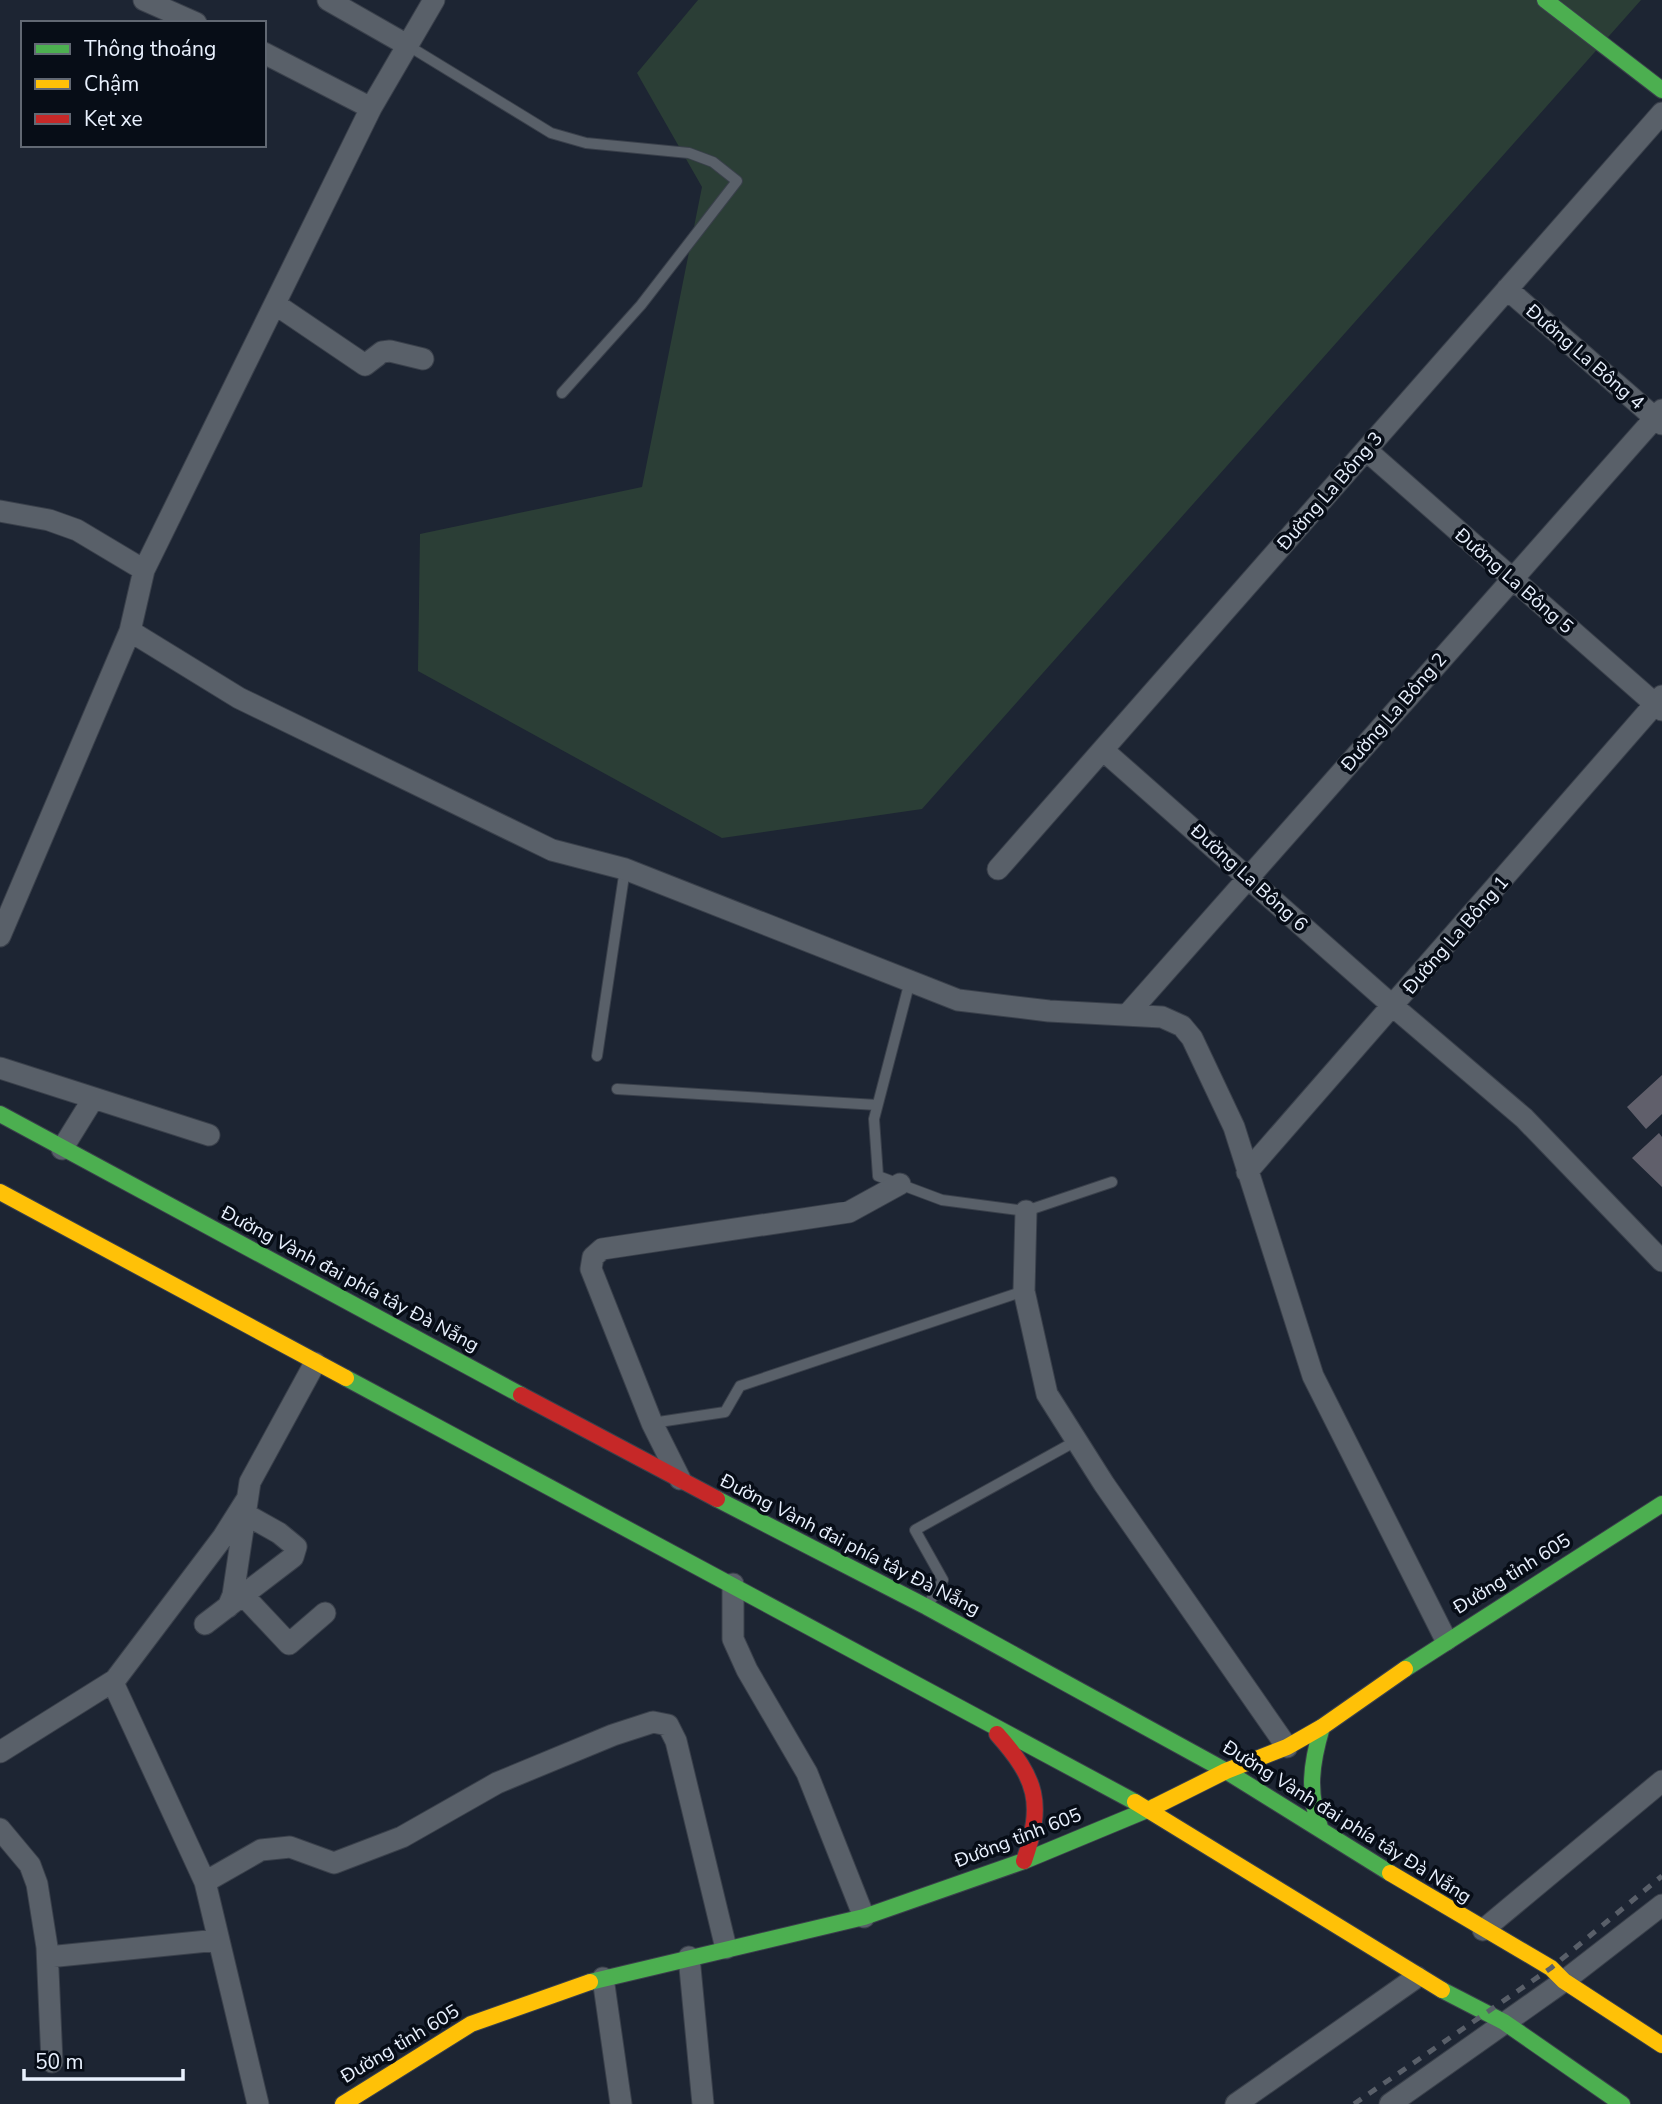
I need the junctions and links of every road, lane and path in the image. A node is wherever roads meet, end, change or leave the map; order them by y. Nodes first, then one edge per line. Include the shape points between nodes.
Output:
1 (144, 0) edge
2 (328, 0) edge
3 (434, 0) edge
4 (1545, 0) edge
5 (191, 21) edge
6 (407, 45) junction
7 (266, 54) edge
8 (1662, 90) edge
9 (371, 108) junction
10 (1662, 113) edge
11 (1507, 289) junction
12 (275, 303) junction
13 (423, 359) dead end
14 (562, 393) dead end
15 (1660, 417) edge
16 (1366, 450) junction
17 (0, 511) edge
18 (144, 570) junction
19 (1511, 580) junction
20 (130, 631) junction
21 (1660, 704) edge
22 (1103, 750) junction
23 (625, 869) junction
24 (998, 869) dead end
25 (1248, 878) junction
26 (0, 936) edge
27 (910, 981) junction
28 (1394, 1007) junction
29 (1127, 1015) junction
30 (597, 1056) dead end
31 (0, 1068) edge
32 (617, 1089) dead end
33 (93, 1099) junction
34 (877, 1105) junction
35 (0, 1115) edge
36 (208, 1135) dead end
37 (62, 1149) junction
38 (1247, 1172) junction
39 (1112, 1182) dead end
40 (900, 1184) junction
41 (0, 1192) edge
42 (1026, 1211) junction
43 (1662, 1261) edge
44 (1024, 1291) junction
45 (315, 1363) junction
46 (652, 1423) junction
47 (1076, 1441) junction
48 (681, 1481) junction
49 (1662, 1504) edge
50 (246, 1507) junction
51 (733, 1584) junction
52 (235, 1601) junction
53 (927, 1607) junction
54 (325, 1613) dead end
55 (205, 1624) dead end
56 (1446, 1640) junction
57 (115, 1680) junction
58 (981, 1717) junction
59 (1322, 1727) junction
60 (1287, 1747) junction
61 (0, 1752) edge
62 (1226, 1771) junction
63 (1662, 1781) edge
64 (1149, 1809) junction
65 (0, 1829) edge
66 (1321, 1830) junction
67 (1024, 1861) junction
68 (205, 1882) junction
69 (1662, 1905) edge
70 (864, 1917) junction
71 (1483, 1930) junction
72 (218, 1940) junction
73 (726, 1948) junction
74 (48, 1957) junction
75 (689, 1957) junction
76 (1417, 1977) junction
77 (603, 1978) junction
78 (1564, 1981) junction
79 (1504, 2022) junction
80 (1662, 2045) edge
81 (52, 2062) dead end
82 (258, 2104) edge
83 (343, 2104) edge
84 (621, 2104) edge
85 (703, 2104) edge
86 (1236, 2104) edge
87 (1390, 2104) edge
88 (1622, 2104) edge

1 - 5 street
2 - 6 street
3 - 6 street
4 - 8 main road
6 - 9 street
6 - 14 lane via 551,133 586,143 689,153 713,162 737,181 641,304
7 - 9 street
9 - 12 street
10 - 11 street, Đường La Bông 3
11 - 15 street, Đường La Bông 4
11 - 16 street, Đường La Bông 3
12 - 13 street via 365,365 390,351
12 - 18 street
15 - 19 street, Đường La Bông 2
16 - 19 street, Đường La Bông 5
16 - 22 street, Đường La Bông 3
17 - 18 street via 78,530
18 - 20 street
19 - 21 street, Đường La Bông 5
19 - 25 street, Đường La Bông 2
20 - 23 street via 239,698 552,850
20 - 26 street
21 - 28 street, Đường La Bông 1
22 - 24 street, Đường La Bông 3
22 - 25 street, Đường La Bông 6
23 - 27 street
23 - 30 lane
25 - 28 street, Đường La Bông 6
25 - 29 street, Đường La Bông 2
27 - 29 street via 958,1000
27 - 34 lane
28 - 38 street, Đường La Bông 1
28 - 43 street, Đường La Bông 6 via 1524,1118
29 - 38 street via 1162,1017 1188,1031 1234,1128
31 - 33 street
32 - 34 lane
33 - 36 street
33 - 37 street
34 - 40 lane via 878,1176
35 - 37 main road, Đường Vành đai phía tây Đà Nẵng
37 - 48 main road, Đường Vành đai phía tây Đà Nẵng
38 - 56 street via 1313,1376
39 - 42 lane
40 - 42 lane via 942,1200
40 - 46 street via 849,1212 596,1252 592,1269
41 - 45 main road
42 - 44 street
44 - 46 lane via 740,1386 725,1412
44 - 47 street via 1047,1394
45 - 50 street via 250,1482
45 - 51 main road
46 - 48 street
47 - 53 lane via 915,1530 943,1580
47 - 60 street
48 - 53 main road, Đường Vành đai phía tây Đà Nẵng
49 - 56 main road, Đường tỉnh 605
50 - 52 street
50 - 52 street via 296,1547 293,1557
50 - 57 street
51 - 58 main road
51 - 70 street via 733,1639 807,1773
52 - 54 street via 289,1644
52 - 55 street
53 - 62 main road, Đường Vành đai phía tây Đà Nẵng
56 - 59 main road, Đường tỉnh 605
57 - 61 street
57 - 68 street
58 - 64 main road
58 - 67 main road via 1024,1763 1034,1788 1038,1809
59 - 60 main road, Đường tỉnh 605
59 - 66 main road via 1309,1782 1309,1803
60 - 62 main road, Đường tỉnh 605
62 - 64 main road, Đường tỉnh 605
62 - 66 main road, Đường Vành đai phía tây Đà Nẵng
63 - 71 street
64 - 67 main road, Đường tỉnh 605
64 - 76 main road
65 - 74 street via 30,1865
66 - 71 main road, Đường Vành đai phía tây Đà Nẵng
67 - 70 main road, Đường tỉnh 605
68 - 72 street
68 - 73 street via 261,1850 290,1847 334,1863 402,1837 497,1783 653,1722 668,1725 676,1741
69 - 78 street
70 - 73 main road, Đường tỉnh 605
71 - 78 main road, Đường Vành đai phía tây Đà Nẵng via 1550,1968
72 - 74 street
72 - 82 street
73 - 75 main road, Đường tỉnh 605
74 - 81 street
75 - 77 main road, Đường tỉnh 605
75 - 85 street
76 - 79 main road
76 - 86 street
77 - 83 main road, Đường tỉnh 605 via 471,2024
77 - 84 street
78 - 79 street
78 - 80 main road, Đường Vành đai phía tây Đà Nẵng
79 - 87 street
79 - 88 main road

